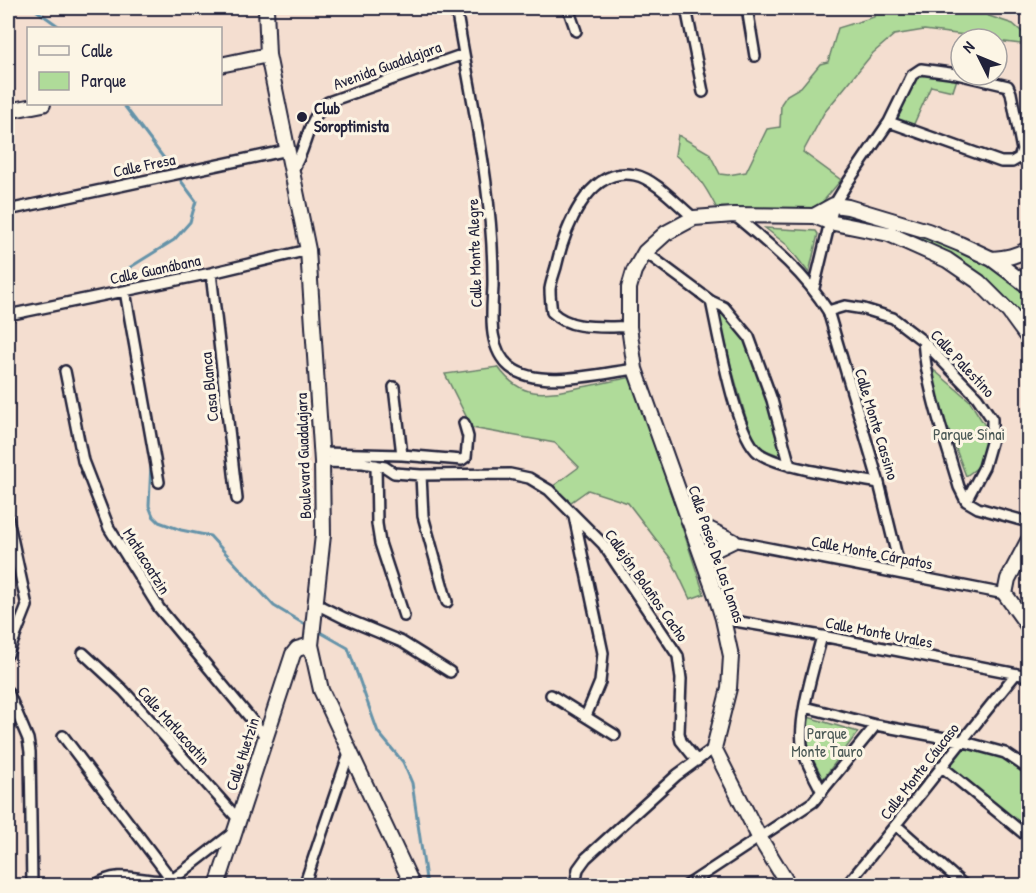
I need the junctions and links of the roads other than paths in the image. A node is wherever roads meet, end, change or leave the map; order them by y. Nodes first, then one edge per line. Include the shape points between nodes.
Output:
1 (266, 8) edge
2 (456, 8) edge
3 (568, 8) edge
4 (686, 8) edge
5 (747, 8) edge
6 (576, 31) dead end
7 (464, 54) junction
8 (268, 55) junction
9 (755, 56) dead end
10 (222, 65) edge
11 (703, 92) dead end
12 (38, 105) edge
13 (8, 111) edge
14 (889, 122) junction
15 (288, 150) junction
16 (292, 171) junction
17 (834, 205) junction
18 (8, 210) edge
19 (734, 215) junction
20 (814, 216) junction
21 (694, 218) junction
22 (829, 222) junction
23 (1029, 249) edge
24 (308, 250) junction
25 (645, 252) junction
26 (992, 259) junction
27 (211, 273) junction
28 (1029, 286) edge
29 (814, 288) junction
30 (125, 291) junction
31 (711, 301) junction
32 (828, 311) junction
33 (8, 315) edge
34 (629, 327) junction
35 (1029, 338) edge
36 (923, 341) junction
37 (635, 369) junction
38 (65, 371) dead end
39 (394, 387) dead end
40 (464, 423) dead end
41 (402, 455) junction
42 (322, 457) junction
43 (376, 465) junction
44 (790, 466) junction
45 (421, 475) junction
46 (159, 482) dead end
47 (879, 483) junction
48 (237, 499) dead end
49 (966, 501) junction
50 (574, 516) junction
51 (8, 519) edge
52 (688, 519) junction
53 (1029, 522) edge
54 (734, 541) junction
55 (1029, 541) edge
56 (702, 555) junction
57 (901, 573) junction
58 (1005, 594) junction
59 (447, 602) dead end
60 (314, 609) junction
61 (404, 616) dead end
62 (723, 619) junction
63 (1029, 626) edge
64 (822, 636) junction
65 (312, 640) junction
66 (83, 653) dead end
67 (8, 654) edge
68 (450, 672) dead end
69 (1015, 675) junction
70 (1029, 676) edge
71 (8, 692) edge
72 (551, 695) dead end
73 (804, 707) junction
74 (12, 715) edge
75 (586, 716) junction
76 (876, 725) junction
77 (63, 735) dead end
78 (615, 735) dead end
79 (265, 736) junction
80 (961, 741) junction
81 (714, 748) junction
82 (350, 750) junction
83 (697, 761) junction
84 (941, 766) junction
85 (1029, 771) edge
86 (822, 792) junction
87 (896, 825) junction
88 (237, 826) junction
89 (759, 837) junction
90 (1029, 837) edge
91 (701, 875) junction
92 (172, 880) junction
93 (953, 882) edge
94 (33, 885) edge
95 (94, 885) edge
96 (217, 885) edge
97 (303, 885) edge
98 (413, 885) edge
99 (575, 885) edge
100 (686, 885) edge
101 (704, 885) edge
102 (789, 885) edge
103 (846, 885) edge
104 (965, 885) edge

1 - 8 street, Boulevard Guadalajara
2 - 7 street, Calle Monte Alegre
3 - 6 street
4 - 11 street
5 - 9 street
7 - 16 street, Avenida Guadalajara via 328,102 312,119 301,156
7 - 37 street, Calle Monte Alegre via 491,222 491,321 497,351 510,368 528,377 554,379
8 - 10 street
8 - 15 street, Boulevard Guadalajara
12 - 13 street
14 - 14 street via 912,75 921,69 974,77 1008,86 1022,150 1019,158 1001,162
14 - 17 street
15 - 16 street, Boulevard Guadalajara
15 - 18 street, Calle Fresa
16 - 24 street, Boulevard Guadalajara
17 - 20 street
17 - 22 street
17 - 26 street via 928,231
19 - 20 street
19 - 21 street
19 - 29 street, Calle Monte Cassino
20 - 22 street
21 - 25 street via 666,233
21 - 34 street via 649,181 634,175 615,176 597,185 579,204 562,241 550,289 552,312 561,321 572,324
22 - 29 street
22 - 35 street via 889,234 947,261 995,296
23 - 26 street
24 - 27 street, Calle Guanábana
24 - 42 street, Boulevard Guadalajara
25 - 31 street
25 - 34 street, Calle Paseo De Las Lomas via 629,288
26 - 28 street
27 - 30 street, Calle Guanábana
27 - 48 street, Casa Blanca
29 - 32 street, Calle Monte Cassino
30 - 33 street, Calle Guanábana
30 - 46 street
31 - 44 street via 724,307 749,337
31 - 44 street via 733,398 747,438 761,456
32 - 36 street, Calle Palestino via 845,306 864,309 892,318
32 - 47 street, Calle Monte Cassino
34 - 37 street, Calle Paseo De Las Lomas
36 - 49 street via 931,387
36 - 49 street, Calle Palestino via 977,397 992,419 993,439
37 - 52 street, Calle Paseo De Las Lomas
38 - 79 street, Matlacoatzin via 83,461 108,528 159,608
39 - 41 street
40 - 41 street via 468,437 466,457 462,460
41 - 42 street
42 - 43 street, Callejón Bolaños Cacho
42 - 60 street, Boulevard Guadalajara via 323,535
43 - 45 street, Callejón Bolaños Cacho via 394,473
43 - 61 street via 380,543
44 - 47 street
45 - 50 street, Callejón Bolaños Cacho via 510,474 530,478 549,490
45 - 59 street via 423,516
47 - 57 street, Calle Monte Cassino
49 - 53 street
50 - 75 street via 603,653 600,682
50 - 83 street, Callejón Bolaños Cacho via 603,544 678,656 679,734
51 - 67 street via 27,606
52 - 54 street
52 - 56 street, Calle Paseo De Las Lomas
54 - 56 street
54 - 57 street, Calle Monte Cárpatos
55 - 58 street via 1008,579
56 - 62 street, Calle Paseo De Las Lomas
57 - 58 street, Calle Monte Cárpatos
58 - 63 street
60 - 65 street, Boulevard Guadalajara
60 - 68 street via 402,642
62 - 64 street, Calle Monte Urales
62 - 81 street, Calle Paseo De Las Lomas via 731,656 729,688
64 - 69 street, Calle Monte Urales
64 - 73 street
65 - 79 street, Calle Huetzin via 293,654
65 - 82 street, Boulevard Guadalajara via 321,690
66 - 88 street, Calle Matlacoatin via 124,691
69 - 70 street, Calle Monte Urales
69 - 80 street, Calle Monte Cáucaso
71 - 74 street
72 - 75 street
73 - 76 street
73 - 86 street via 802,748
74 - 94 street via 28,739 30,752
75 - 78 street
76 - 80 street
76 - 86 street
77 - 92 street
79 - 88 street, Calle Huetzin
80 - 84 street, Calle Monte Cáucaso
80 - 85 street via 1005,753
81 - 83 street
81 - 89 street
82 - 97 street
82 - 98 street, Boulevard Guadalajara
83 - 99 street via 586,858 578,869
84 - 87 street, Calle Monte Cáucaso
84 - 90 street
86 - 89 street via 805,808
87 - 93 street
87 - 103 street, Calle Monte Cáucaso
88 - 92 street
88 - 96 street, Calle Huetzin
89 - 91 street
89 - 102 street
91 - 100 street
91 - 101 street
92 - 95 street via 122,875
93 - 104 street

